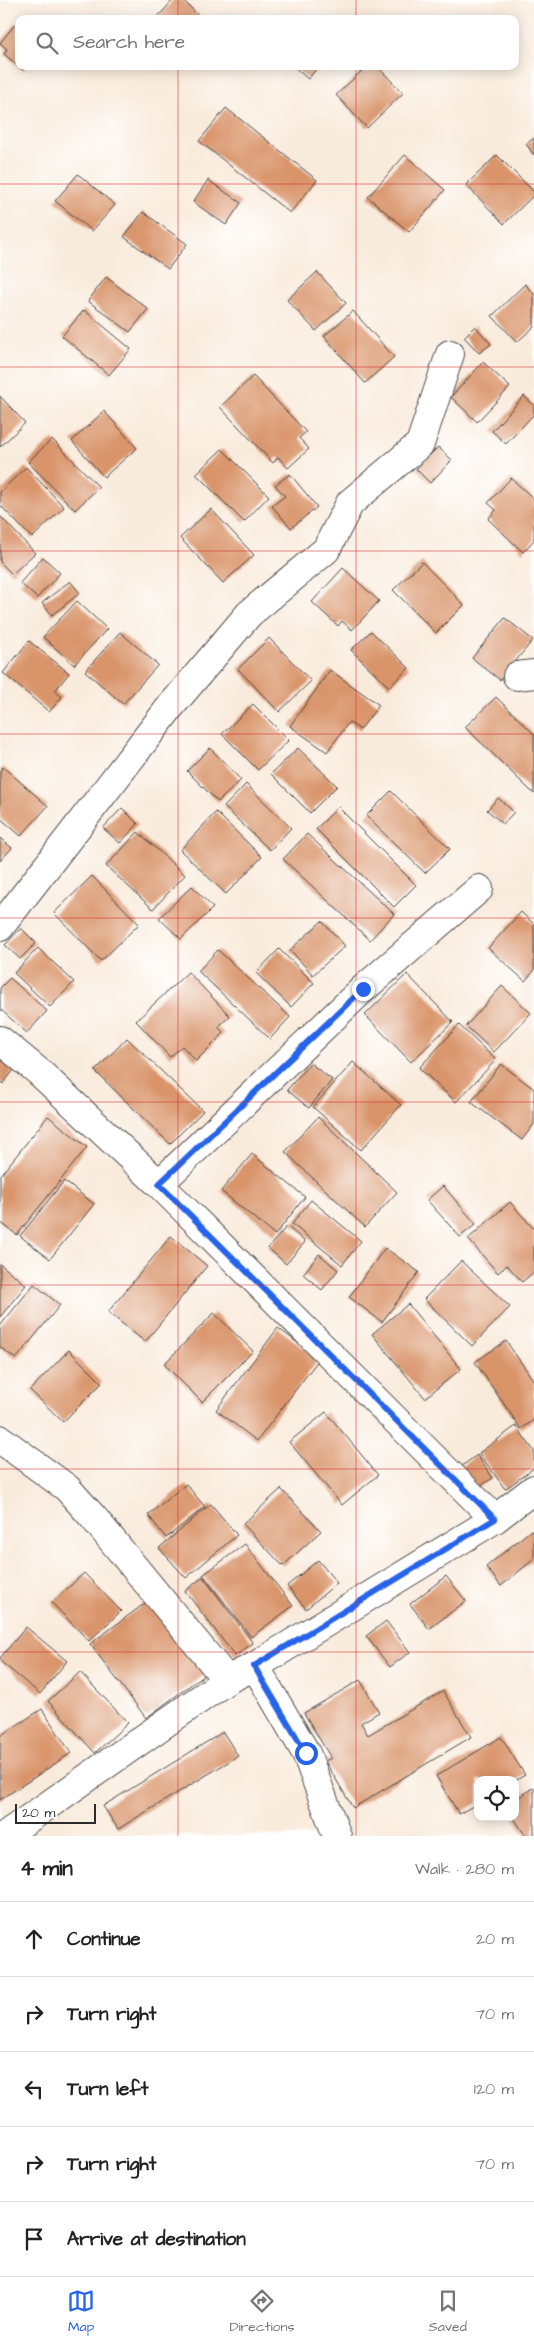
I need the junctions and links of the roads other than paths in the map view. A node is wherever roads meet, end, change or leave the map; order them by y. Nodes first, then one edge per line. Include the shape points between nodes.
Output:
1 (450, 354) dead end
2 (479, 889) dead end
3 (0, 927) edge
4 (0, 1040) edge
5 (159, 1184) junction
6 (0, 1439) edge
7 (534, 1489) edge
8 (495, 1519) junction
9 (254, 1666) junction
10 (227, 1680) junction
11 (4, 1836) edge
12 (337, 1836) edge

1 - 3 street via 420,444 350,503 326,550 250,614 171,706
2 - 5 street via 363,989
4 - 5 street
5 - 8 street
6 - 10 street via 67,1488
7 - 8 street
8 - 9 street
9 - 10 street
9 - 12 street via 306,1753
10 - 11 street

